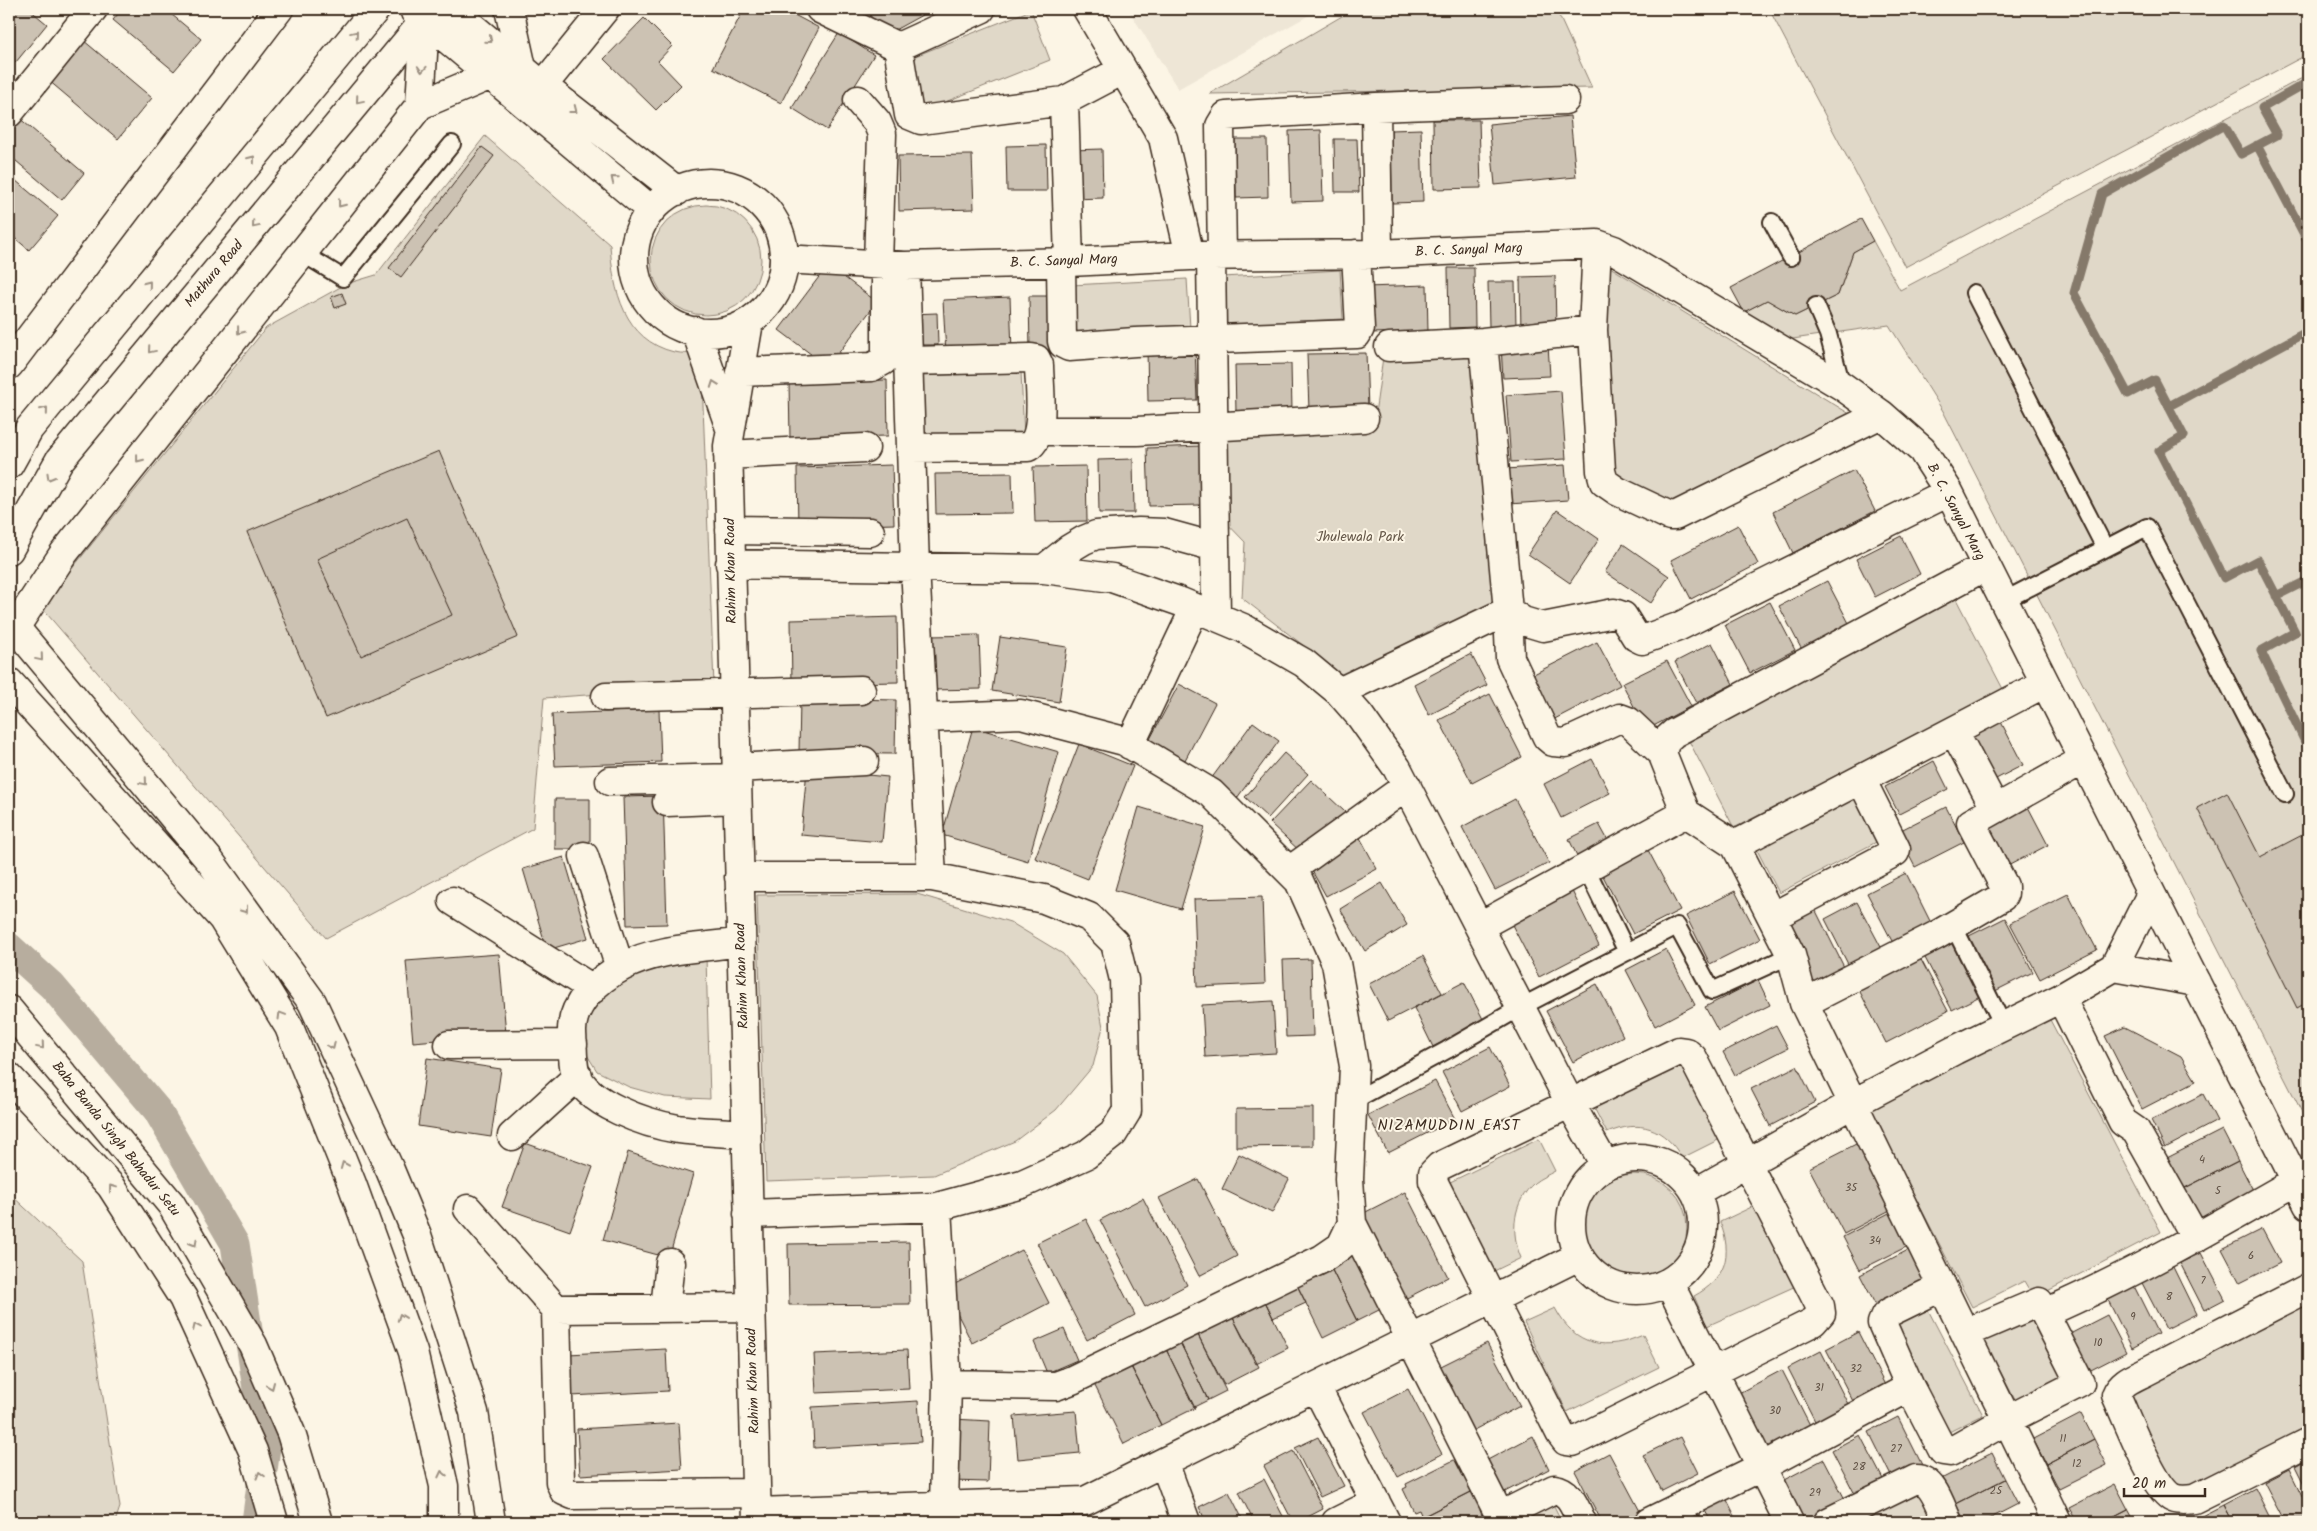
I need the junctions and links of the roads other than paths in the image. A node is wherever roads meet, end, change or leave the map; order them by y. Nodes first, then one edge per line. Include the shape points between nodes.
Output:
1 (93, 9) edge
2 (280, 9) edge
3 (376, 9) edge
4 (451, 9) edge
5 (509, 9) edge
6 (605, 9) edge
7 (820, 9) edge
8 (981, 9) edge
9 (1087, 9) edge
10 (424, 13) edge
11 (898, 47) junction
12 (522, 68) junction
13 (1122, 70) junction
14 (490, 75) junction
15 (535, 96) junction
16 (858, 100) dead end
17 (1565, 100) dead end
18 (1064, 101) junction
19 (420, 105) junction
20 (1376, 107) junction
21 (9, 113) edge
22 (452, 144) dead end
23 (677, 191) junction
24 (651, 210) junction
25 (1772, 222) dead end
26 (1597, 244) junction
27 (302, 253) junction
28 (1367, 254) junction
29 (1208, 256) junction
30 (1791, 256) dead end
31 (784, 259) junction
32 (1065, 262) junction
33 (890, 265) junction
34 (1974, 293) dead end
35 (1816, 306) dead end
36 (749, 322) junction
37 (1594, 330) junction
38 (696, 331) junction
39 (1213, 340) junction
40 (1483, 342) junction
41 (1388, 347) dead end
42 (909, 361) junction
43 (9, 365) edge
44 (740, 372) junction
45 (1842, 386) junction
46 (1881, 414) junction
47 (1364, 418) dead end
48 (1214, 428) junction
49 (1040, 431) junction
50 (730, 442) junction
51 (865, 448) dead end
52 (911, 448) junction
53 (9, 465) edge
54 (1949, 492) junction
55 (730, 530) junction
56 (1215, 547) junction
57 (2105, 548) junction
58 (9, 550) edge
59 (730, 564) junction
60 (845, 566) junction
61 (1986, 566) junction
62 (915, 567) junction
63 (1044, 569) junction
64 (2003, 601) junction
65 (1508, 611) junction
66 (1206, 612) junction
67 (11, 628) edge
68 (9, 682) edge
69 (2045, 683) junction
70 (861, 690) dead end
71 (1339, 692) junction
72 (734, 695) junction
73 (606, 698) dead end
74 (924, 718) junction
75 (1954, 731) junction
76 (1130, 745) junction
77 (1662, 753) junction
78 (2084, 760) junction
79 (864, 761) dead end
80 (1861, 779) junction
81 (610, 781) dead end
82 (736, 782) junction
83 (1407, 786) junction
84 (2285, 794) dead end
85 (667, 802) dead end
86 (1995, 808) junction
87 (1686, 813) junction
88 (1735, 845) junction
89 (592, 862) dead end
90 (1586, 868) junction
91 (1289, 871) junction
92 (739, 877) junction
93 (932, 878) junction
94 (2151, 894) junction
95 (453, 901) dead end
96 (1772, 917) junction
97 (1953, 925) junction
98 (1480, 926) junction
99 (741, 942) junction
100 (1627, 952) junction
101 (1790, 955) junction
102 (626, 965) junction
103 (2114, 967) junction
104 (2196, 982) junction
105 (593, 989) junction
106 (2060, 998) junction
107 (1804, 1003) junction
108 (1521, 1007) junction
109 (9, 1010) edge
110 (2003, 1025) junction
111 (573, 1044) junction
112 (449, 1045) dead end
113 (578, 1076) junction
114 (9, 1077) edge
115 (1351, 1102) junction
116 (1570, 1104) junction
117 (1852, 1104) junction
118 (746, 1134) junction
119 (512, 1136) dead end
120 (1746, 1163) junction
121 (1605, 1165) junction
122 (2296, 1181) junction
123 (1696, 1192) junction
124 (2308, 1205) edge
125 (937, 1206) junction
126 (468, 1210) dead end
127 (748, 1214) junction
128 (1352, 1223) junction
129 (2196, 1238) junction
130 (1578, 1256) junction
131 (670, 1263) dead end
132 (1669, 1283) junction
133 (1941, 1287) junction
134 (2308, 1288) edge
135 (1491, 1300) junction
136 (751, 1307) junction
137 (665, 1308) junction
138 (556, 1309) junction
139 (2045, 1313) junction
140 (1966, 1333) junction
141 (1410, 1340) junction
142 (1714, 1372) junction
143 (2080, 1383) junction
144 (947, 1384) junction
145 (1316, 1387) junction
146 (1910, 1387) junction
147 (2116, 1395) junction
148 (2007, 1420) junction
149 (2308, 1442) edge
150 (1164, 1462) junction
151 (1761, 1467) junction
152 (944, 1506) junction
153 (757, 1509) edge
154 (1083, 1512) edge
155 (1381, 1512) edge
156 (1502, 1519) edge
157 (274, 1522) edge
158 (318, 1522) edge
159 (444, 1522) edge
160 (492, 1522) edge
161 (1186, 1522) edge
162 (1336, 1522) edge
163 (1582, 1522) edge
164 (1649, 1522) edge
165 (1789, 1522) edge
166 (1828, 1522) edge
167 (1948, 1522) edge
168 (2057, 1522) edge

1 - 21 main road
2 - 43 main road
53 -> 3 main road via 29,430
4 -> 12 main road
5 - 12 main road
6 - 15 main road
7 - 11 main road
8 - 11 main road
9 - 13 main road
10 - 14 main road
10 -> 19 main road
10 -> 58 main road, Mathura Road via 59,461
11 - 18 main road via 909,115 914,118 921,120
12 - 15 main road
13 - 18 main road
13 - 29 main road via 1163,138
14 - 15 main road
14 - 19 main road
15 -> 23 main road
24 -> 15 main road
16 - 33 main road via 877,122 882,134
17 - 20 main road
18 - 32 main road
19 -> 27 main road
20 - 28 main road
20 - 29 main road via 1226,116 1220,126
22 - 27 lane via 343,278
23 - 24 main road
23 - 31 main road via 689,185 712,183 735,187 755,198 771,215 781,236
24 - 38 main road via 640,230 635,252 636,276 645,297 661,315 680,327
25 - 30 lane
26 - 28 main road, B. C. Sanyal Marg
26 - 37 main road
26 - 45 main road, B. C. Sanyal Marg via 1614,250
27 -> 67 main road via 64,553
28 - 29 main road, B. C. Sanyal Marg
28 - 39 main road via 1357,334
29 - 32 main road, B. C. Sanyal Marg
29 - 39 main road
31 - 33 main road, B. C. Sanyal Marg
31 - 36 main road via 780,283 768,306
32 - 33 main road, B. C. Sanyal Marg
32 - 39 main road via 1063,344 1069,347
33 - 42 main road
33 - 44 main road via 886,355 883,361 872,367
34 - 57 lane
35 - 45 lane via 1828,334
36 - 38 main road via 726,332
36 - 44 main road, Rahim Khan Road
37 - 40 main road
37 - 46 main road via 1604,482 1670,516
50 -> 38 main road, Rahim Khan Road
39 - 48 main road
40 - 41 main road
40 - 65 main road
42 - 49 main road via 1036,359
42 - 52 main road
44 - 50 main road, Rahim Khan Road
45 - 46 main road, B. C. Sanyal Marg
46 - 54 main road, B. C. Sanyal Marg via 1922,450
47 - 48 main road
48 - 49 main road
48 - 56 main road
49 - 52 main road via 1034,444 1028,447
50 - 51 main road
50 - 55 main road, Rahim Khan Road
52 - 62 main road
54 - 61 main road, B. C. Sanyal Marg
54 - 65 main road via 1678,627 1642,640 1636,637 1623,616 1614,613 1543,627
55 - 59 main road, Rahim Khan Road
55 - 60 main road via 858,531
56 - 63 main road via 1164,533 1096,535 1069,549
56 - 66 main road
57 - 64 lane
57 - 84 lane via 2148,527
59 - 60 main road
59 - 72 main road, Rahim Khan Road
60 - 62 main road
61 - 64 main road, B. C. Sanyal Marg
61 - 77 main road via 1674,733 1666,740
62 - 63 main road
62 - 74 main road
63 - 66 main road via 1112,578
64 - 69 main road, B. C. Sanyal Marg
65 - 71 main road
65 - 77 main road via 1510,658 1547,737 1553,742 1566,743 1620,718
66 - 71 main road via 1243,628 1304,663
66 - 76 main road
67 -> 160 main road via 210,861 312,1002 417,1235 474,1412
159 -> 68 main road via 444,1486 413,1352 352,1184 289,1027 222,918
69 - 75 main road
69 - 78 main road, B. C. Sanyal Marg
70 - 72 main road
71 - 83 main road via 1360,716
72 - 73 main road
72 - 82 main road, Rahim Khan Road
74 - 76 main road via 1021,714
74 - 93 main road
75 - 80 main road
75 - 86 main road
76 - 91 main road via 1211,793
77 - 87 main road
78 - 86 main road
78 - 94 main road, B. C. Sanyal Marg
79 - 82 main road
80 - 88 main road
80 - 96 main road via 1895,852
81 - 82 main road
82 - 85 main road
82 - 92 main road, Rahim Khan Road
83 - 91 main road
83 - 98 main road
86 - 97 main road via 1970,823 2004,886 2004,894
87 - 88 main road
87 - 90 main road
88 - 96 main road
89 - 102 main road
90 - 98 main road
90 - 100 lane
91 - 115 main road via 1299,881 1336,963 1354,1066
92 - 93 main road
92 - 99 main road, Rahim Khan Road
93 - 125 main road via 1044,899 1089,918 1115,943 1124,980 1127,1111 1113,1134 1086,1155 1022,1184
94 - 103 main road
94 - 104 main road, B. C. Sanyal Marg
95 - 105 main road
96 - 101 main road
97 - 107 main road
97 - 110 lane
98 - 108 main road
99 - 102 main road via 668,952
99 - 118 main road, Rahim Khan Road
100 - 101 lane via 1677,926 1712,991
100 - 108 lane
101 - 107 main road
102 - 105 main road
103 - 104 main road
103 - 106 main road
104 - 122 main road, B. C. Sanyal Marg
105 - 111 main road via 575,1012
106 - 110 main road
106 - 129 main road via 2123,1122 2136,1131
107 - 117 main road
108 - 115 lane
108 - 116 main road
109 -> 158 main road, Baba Banda Singh Bahadur Setu via 171,1204 254,1345 291,1433
110 - 117 main road
111 - 112 main road
111 - 113 main road
113 - 118 main road via 588,1091 622,1112 677,1128
113 - 119 main road
157 -> 114 main road via 253,1451 182,1298 111,1186
115 - 128 main road via 1349,1179
116 - 120 main road via 1670,1053 1686,1052 1693,1058
116 - 121 main road
116 - 135 main road via 1440,1166 1433,1173 1433,1181
117 - 120 main road
117 - 133 main road
118 - 127 main road, Rahim Khan Road
120 - 123 main road
120 - 142 main road via 1821,1313 1813,1322
121 - 123 main road via 1624,1158 1659,1161 1682,1175
121 - 130 main road via 1588,1178 1576,1195 1572,1208 1572,1237
122 - 124 main road, B. C. Sanyal Marg
122 - 129 main road
123 - 132 main road via 1703,1211 1704,1232 1690,1264
125 - 127 main road
125 - 144 main road
126 - 138 main road
127 - 136 main road, Rahim Khan Road
128 - 141 main road
128 - 144 main road via 1341,1246 1322,1259 1072,1380 1056,1386
129 - 139 main road
130 - 132 main road via 1592,1273 1609,1284 1628,1290 1649,1290
130 - 135 main road
131 - 137 main road
132 - 142 main road
133 - 140 main road
133 - 146 main road via 1890,1312 1883,1320
134 - 147 main road via 2126,1382
135 - 141 main road
135 - 142 main road via 1566,1441 1573,1442
136 - 137 main road
136 - 153 main road, Rahim Khan Road
137 - 138 main road
138 - 153 main road via 560,1482 564,1490 572,1495
139 - 140 main road via 2039,1302
139 - 143 main road
140 - 148 main road
141 - 145 main road
141 - 156 main road
142 - 151 main road
143 - 147 main road via 2095,1380
143 - 148 main road
144 - 152 main road
145 - 150 main road
145 - 155 main road
146 - 148 main road via 1946,1453
146 - 151 main road
147 - 149 main road via 2163,1490 2172,1498 2183,1501 2194,1499
148 - 168 main road
150 - 154 main road
150 - 161 main road
151 - 164 main road
151 - 165 main road
152 - 153 main road
152 - 154 main road
155 - 162 main road
156 - 163 main road via 1554,1489 1569,1495
166 - 167 main road via 1916,1479 1923,1479 1930,1485

